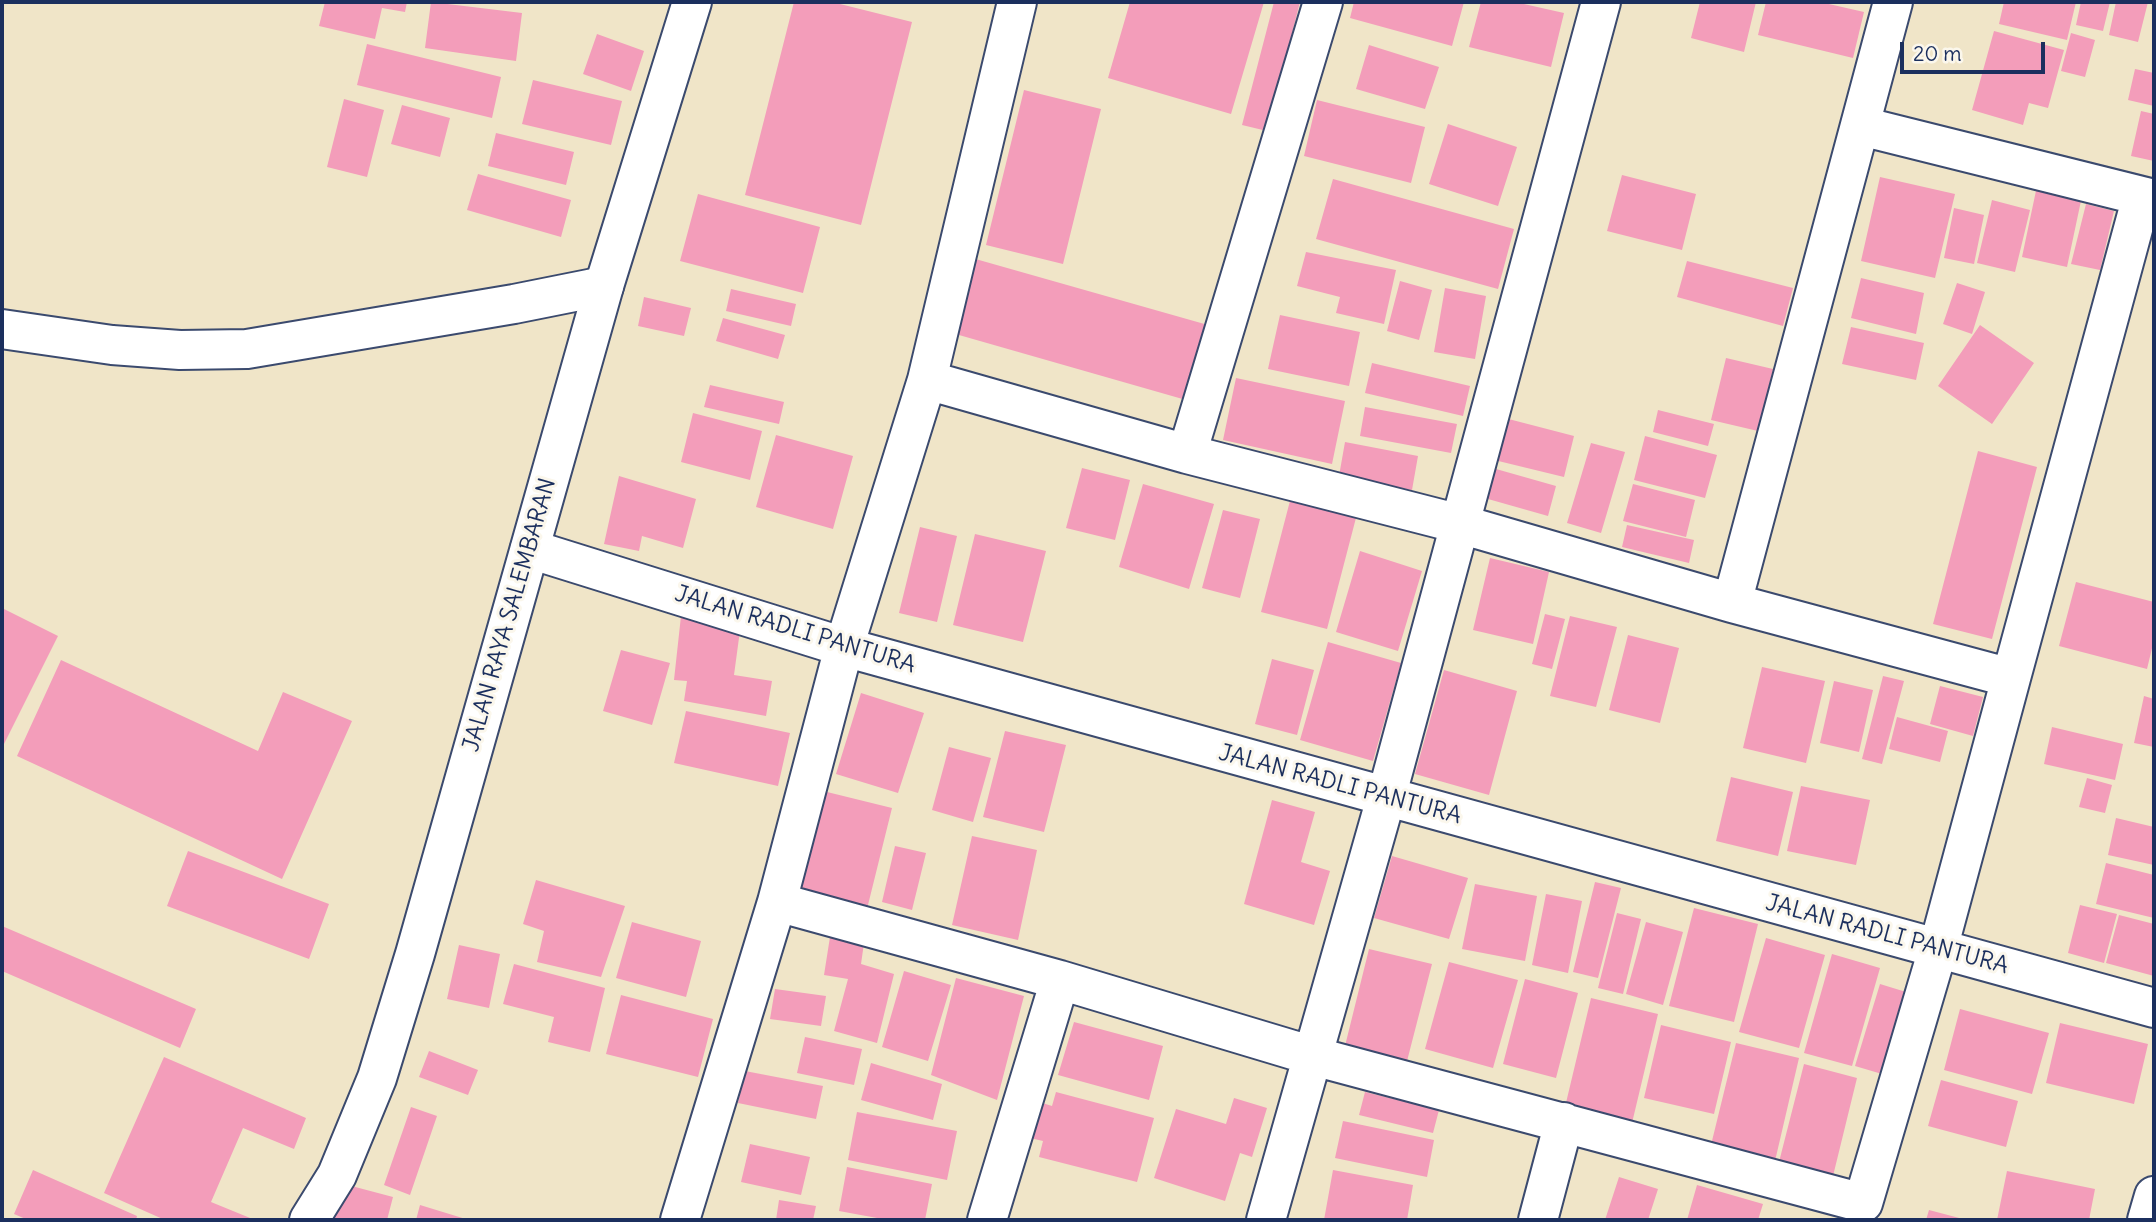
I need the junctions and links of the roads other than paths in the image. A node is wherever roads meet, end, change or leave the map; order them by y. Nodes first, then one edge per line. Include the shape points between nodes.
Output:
1 (692, 2) edge
2 (1017, 2) edge
3 (1323, 2) edge
4 (1601, 2) edge
5 (1892, 2) edge
6 (1861, 126) junction
7 (2148, 198) edge
8 (604, 286) junction
9 (2, 329) edge
10 (927, 380) junction
11 (1187, 454) junction
12 (1460, 524) junction
13 (530, 549) junction
14 (1732, 603) junction
15 (844, 647) junction
16 (2011, 678) junction
17 (1386, 798) junction
18 (777, 902) junction
19 (1938, 949) junction
20 (1060, 980) junction
21 (2154, 1008) edge
22 (1313, 1056) junction
23 (1564, 1122) junction
24 (2154, 1196) edge
25 (1861, 1211) edge
26 (309, 1220) edge
27 (680, 1220) edge
28 (987, 1220) edge
29 (1266, 1220) edge
30 (1538, 1220) edge
31 (2147, 1220) edge

1 - 8 street, JALAN RAYA SALEMBARAN
2 - 10 street
3 - 11 street
4 - 12 street
5 - 6 street
6 - 7 street
6 - 14 street
7 - 16 street
8 - 9 street via 247,349 112,345
8 - 13 street, JALAN RAYA SALEMBARAN
10 - 11 street
10 - 15 street
11 - 12 street
12 - 14 street
12 - 17 street
13 - 15 street, JALAN RADLI PANTURA
13 - 26 street, JALAN RAYA SALEMBARAN via 377,1078 337,1175
14 - 16 street
15 - 17 street, JALAN RADLI PANTURA
15 - 18 street
16 - 19 street
17 - 19 street, JALAN RADLI PANTURA
17 - 22 street
18 - 20 street
18 - 27 street
19 - 21 street, JALAN RADLI PANTURA
19 - 25 street
20 - 22 street
20 - 28 street
22 - 23 street
22 - 29 street
23 - 25 street
23 - 30 street
24 - 31 street

